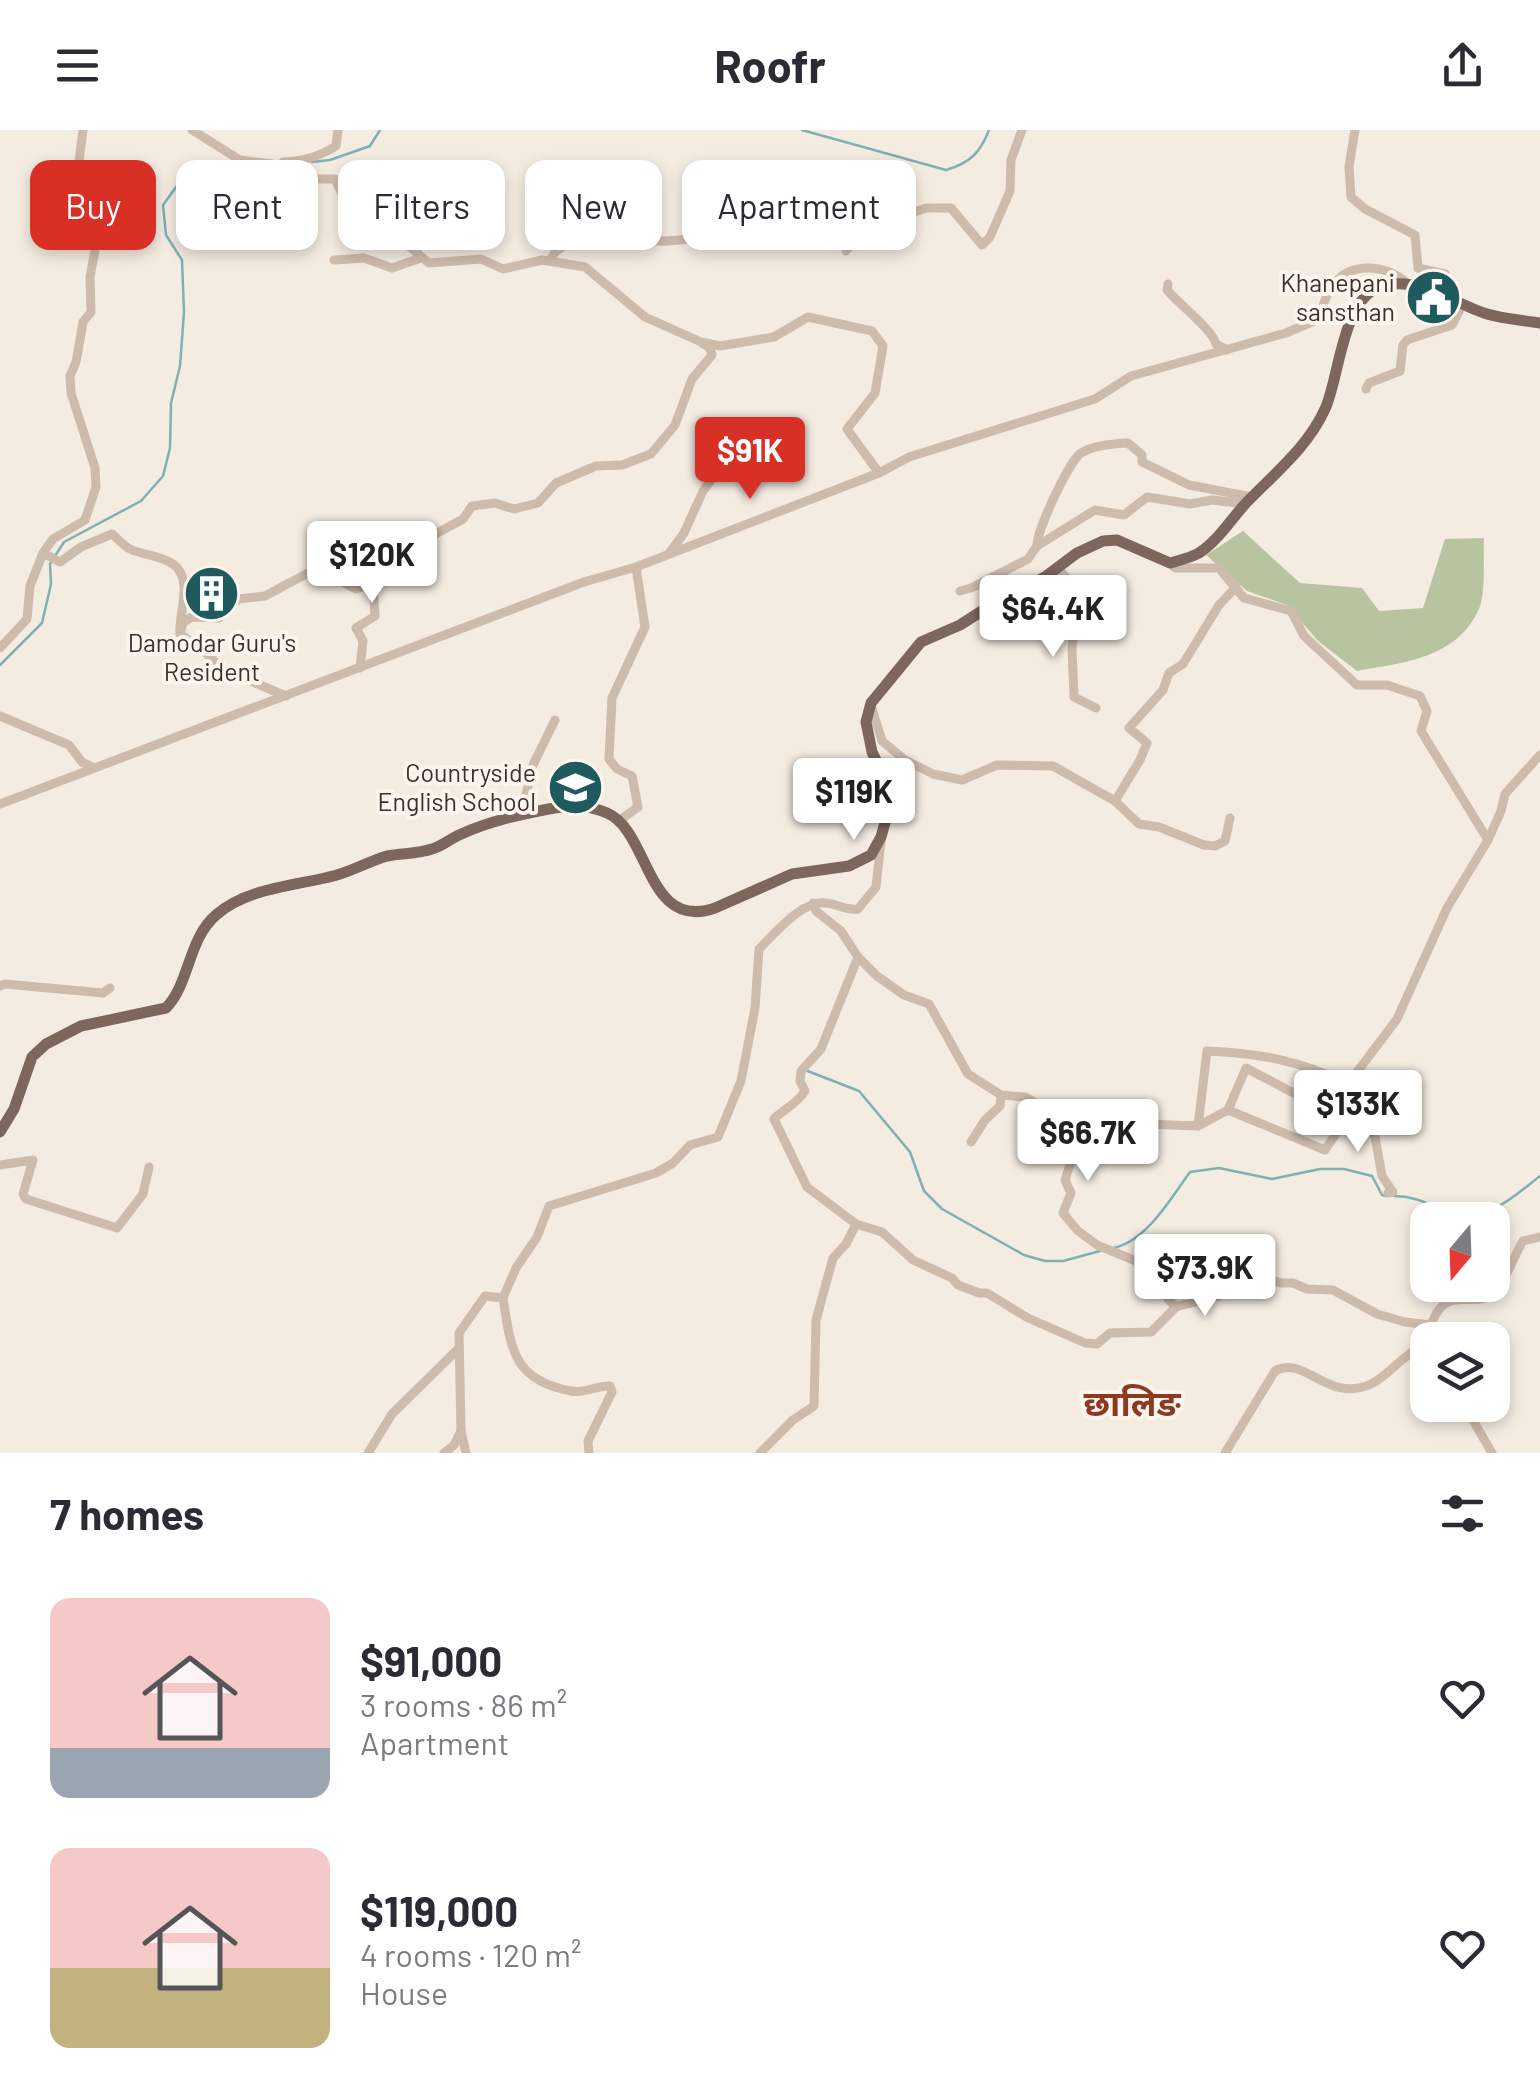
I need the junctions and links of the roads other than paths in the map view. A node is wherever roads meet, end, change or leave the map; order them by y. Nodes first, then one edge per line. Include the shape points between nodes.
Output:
1 (83, 130) edge
2 (192, 130) edge
3 (338, 130) edge
4 (1022, 130) edge
5 (1355, 130) edge
6 (240, 160) edge
7 (308, 160) edge
8 (318, 178) edge
9 (682, 239) edge
10 (846, 251) dead end
11 (421, 258) junction
12 (334, 260) dead end
13 (550, 262) junction
14 (1168, 284) dead end
15 (1408, 284) junction
16 (1444, 294) junction
17 (1464, 304) junction
18 (1540, 322) edge
19 (701, 342) junction
20 (1227, 350) junction
21 (1366, 389) dead end
22 (729, 456) dead end
23 (879, 473) junction
24 (1248, 501) junction
25 (1037, 546) junction
26 (43, 554) junction
27 (668, 554) junction
28 (1170, 563) junction
29 (636, 567) junction
30 (1058, 568) junction
31 (373, 584) junction
32 (1236, 587) junction
33 (960, 590) dead end
34 (180, 634) junction
35 (0, 648) edge
36 (360, 668) junction
37 (286, 696) junction
38 (871, 703) junction
39 (1096, 708) dead end
40 (0, 716) edge
41 (555, 720) dead end
42 (1540, 755) edge
43 (94, 768) junction
44 (1115, 801) junction
45 (0, 804) edge
46 (521, 815) junction
47 (1230, 818) dead end
48 (620, 820) junction
49 (881, 837) junction
50 (1488, 840) junction
51 (813, 903) junction
52 (858, 957) junction
53 (0, 986) edge
54 (110, 988) dead end
55 (1348, 1084) junction
56 (1001, 1096) junction
57 (1228, 1110) junction
58 (1365, 1112) junction
59 (1345, 1120) junction
60 (1092, 1122) junction
61 (1198, 1126) junction
62 (0, 1132) edge
63 (971, 1142) dead end
64 (0, 1165) edge
65 (149, 1166) dead end
66 (1388, 1193) dead end
67 (856, 1224) junction
68 (1540, 1237) edge
69 (504, 1298) junction
70 (1176, 1307) junction
71 (1410, 1322) edge
72 (1432, 1322) edge
73 (459, 1348) junction
74 (1410, 1358) edge
75 (1474, 1422) edge
76 (460, 1431) junction
77 (368, 1453) edge
78 (444, 1453) edge
79 (466, 1453) edge
80 (589, 1453) edge
81 (760, 1453) edge
82 (1226, 1453) edge
83 (1492, 1453) edge

1 - 26 street via 79,161 108,180 90,277 91,312 70,376 96,487 85,520 52,540
2 - 6 street
3 - 7 street via 336,146
4 - 10 street via 1011,160 1010,191 982,245 951,208 926,208 863,230
5 - 16 street via 1351,197 1415,235 1418,268 1445,274
8 - 11 street via 336,178 344,198 380,214
9 - 13 street via 642,240 581,220
11 - 12 street via 392,268 364,258
11 - 13 street via 481,259 503,268
13 - 19 street via 585,267 645,316
14 - 20 street
15 - 16 main road
15 - 20 street via 1396,273 1353,268 1331,287 1319,319
15 - 24 main road via 1384,284 1360,302 1323,414
16 - 17 main road
17 - 18 main road
17 - 21 street via 1452,325 1407,340 1400,371
19 - 23 street via 741,345 808,318 872,331 883,346 875,393 848,429
19 - 31 street via 712,355 651,454 556,482 538,503 472,506 463,519 410,548 392,573
20 - 23 street via 1131,376 1095,400
22 - 27 street
23 - 27 street
24 - 25 street via 1190,504 1147,497 1124,515 1095,510
24 - 25 street via 1188,486 1142,462 1128,442 1102,446 1082,452 1066,468
24 - 28 main road via 1202,551
25 - 33 street via 1028,559
26 - 34 street via 60,562 112,534 130,549 158,554 182,576
26 - 35 street via 30,586 28,619
27 - 29 street
28 - 30 main road via 1117,540 1077,553
28 - 32 street via 1218,568
29 - 36 street
29 - 48 street via 645,627 612,698 608,759 632,776 638,806
30 - 38 main road via 920,642
30 - 39 street via 1076,599 1074,697
31 - 34 street via 356,588 308,573 265,596 238,599 219,618 191,617
31 - 36 street via 374,616 356,628 363,641
32 - 44 street via 1184,664 1169,673 1163,690 1128,728 1147,743
32 - 50 street via 1244,598 1291,612 1304,636 1357,685 1420,696 1427,711 1421,731
34 - 37 street via 222,669
36 - 37 street
37 - 43 street
38 - 44 street via 882,742 933,774 962,780 997,765 1052,766
38 - 49 main road via 869,740 893,794
40 - 43 street via 69,745
41 - 46 street via 533,765
42 - 50 street via 1505,794
43 - 45 street
44 - 47 street via 1138,824 1210,846 1225,841
46 - 48 main road via 573,806
46 - 62 main road via 432,849 252,894 219,912 166,1008 81,1026 32,1057
48 - 49 main road via 664,896 677,907 702,912 792,874 864,861
49 - 51 street via 876,886 858,909
50 - 55 street via 1447,908 1397,1018
51 - 52 street
51 - 69 street via 759,948 740,1081 718,1137 690,1145 656,1172 548,1206
52 - 56 street via 904,994 929,1004 968,1074
52 - 67 street via 820,1049 800,1071 805,1091 774,1119 807,1187
53 - 54 street via 103,993
55 - 58 street via 1347,1092
55 - 61 street via 1258,1053 1207,1051
56 - 60 street via 1024,1096 1059,1116
56 - 63 street
57 - 59 street via 1326,1150
57 - 59 street via 1246,1068
57 - 61 street
58 - 59 street
58 - 66 street via 1382,1176 1394,1192
60 - 61 street
60 - 70 street via 1065,1180 1071,1193 1063,1213 1097,1245 1155,1269
64 - 65 street via 32,1160 26,1200 117,1228 143,1194
67 - 70 street via 882,1232 958,1286 987,1293 1085,1343 1152,1332
67 - 81 street via 832,1258 816,1320 814,1406
68 - 72 street via 1523,1241 1500,1288 1446,1302
69 - 73 street via 484,1296 474,1306 459,1332
69 - 80 street via 510,1343 526,1371 571,1391 610,1386
70 - 71 street via 1218,1296 1242,1274 1332,1290
73 - 76 street
73 - 77 street via 392,1414
74 - 82 street via 1352,1390 1334,1390 1302,1369 1283,1366
75 - 83 street
76 - 78 street
76 - 79 street

